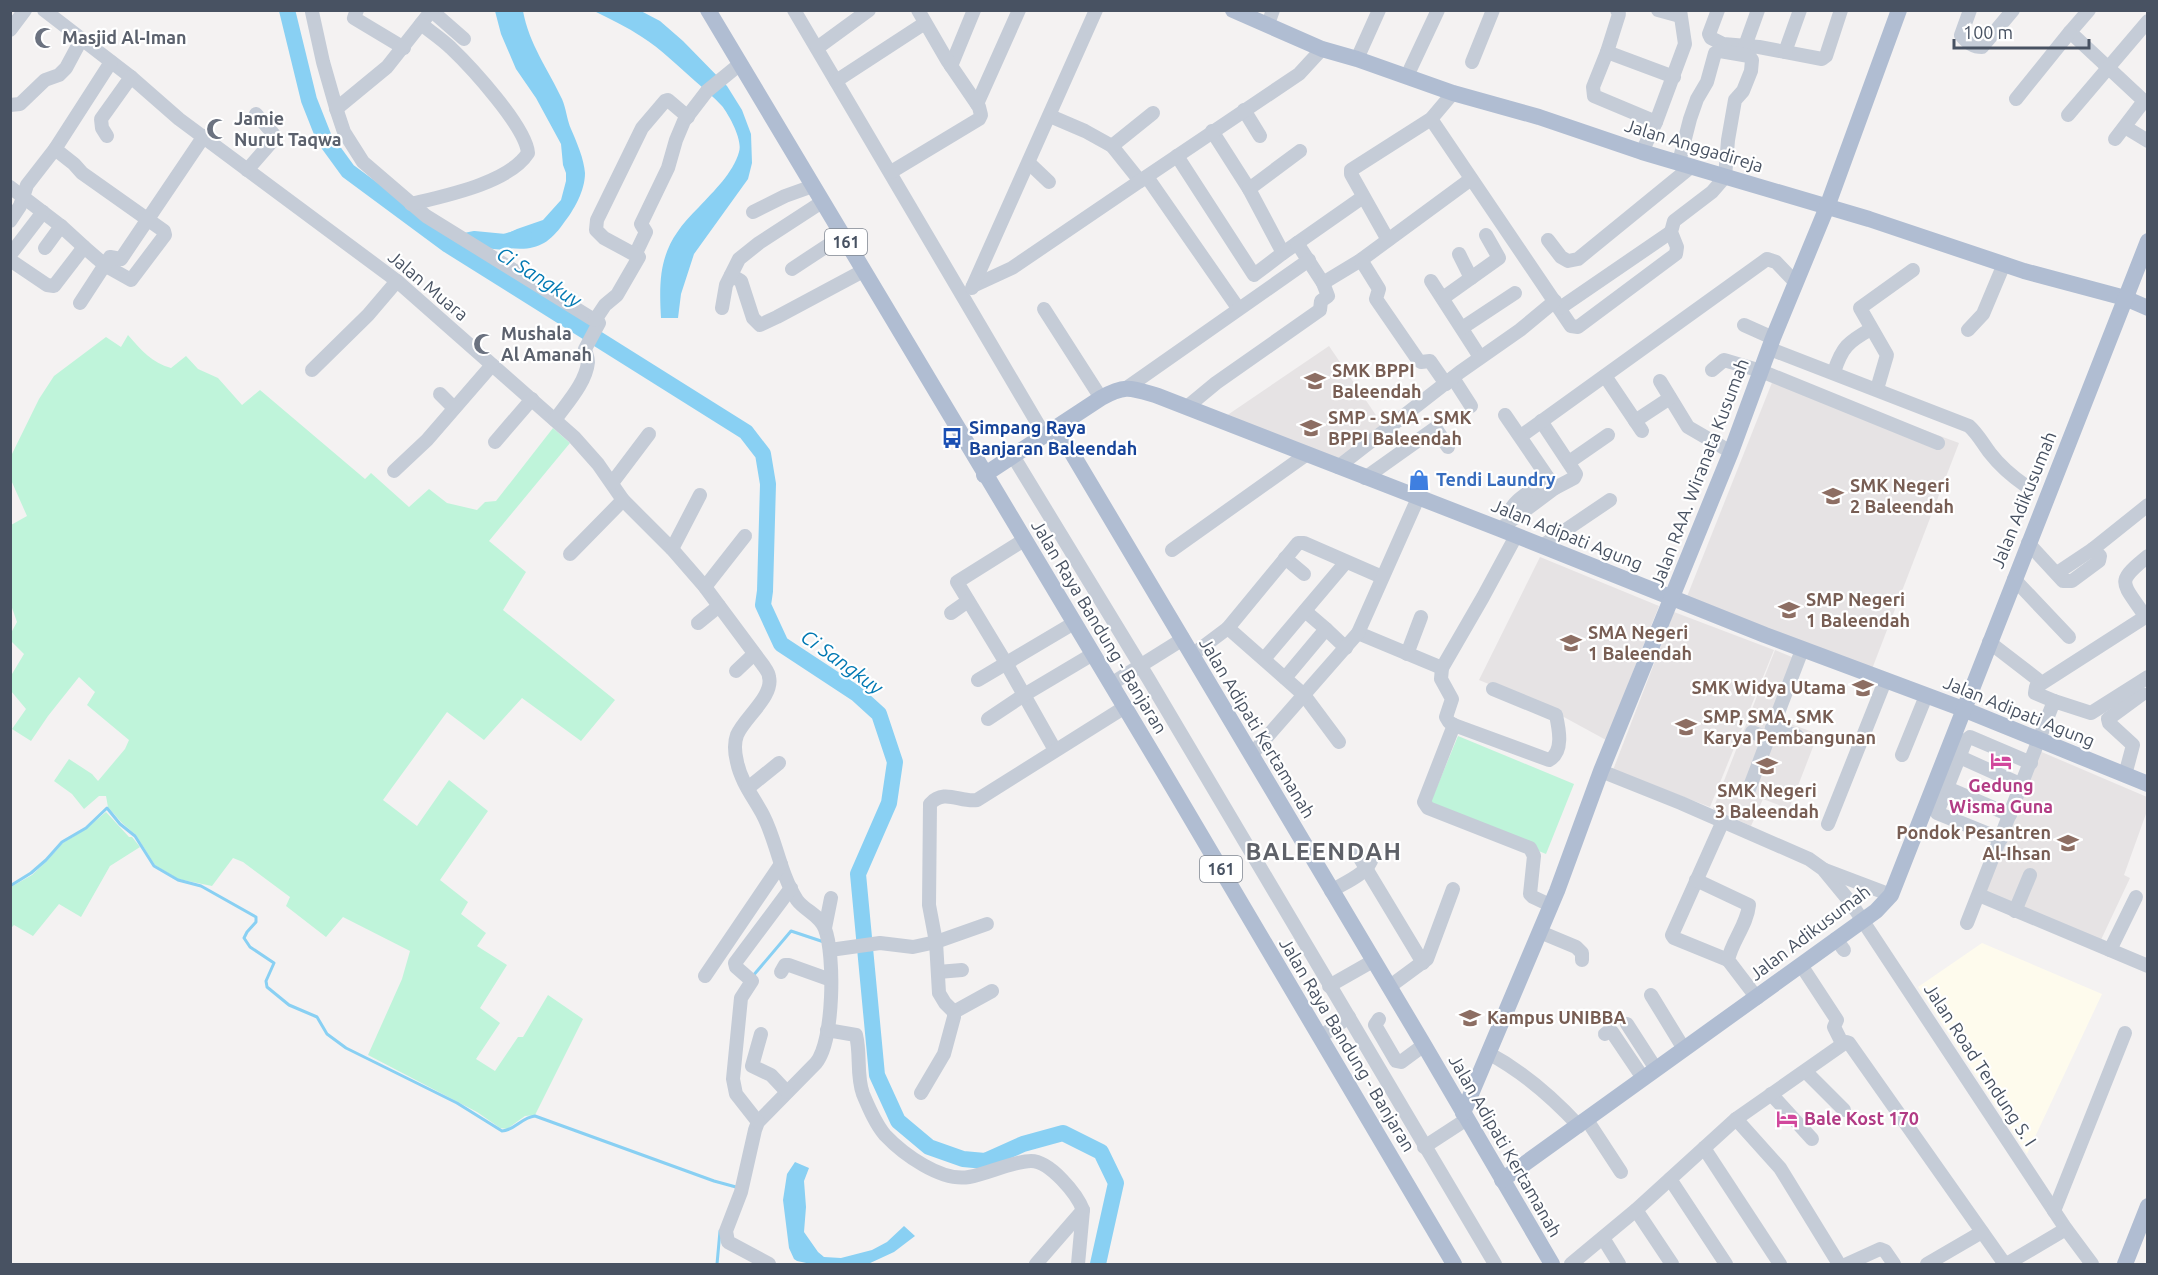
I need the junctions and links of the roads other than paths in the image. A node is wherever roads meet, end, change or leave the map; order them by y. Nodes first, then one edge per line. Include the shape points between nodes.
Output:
1 (25, 10) edge
2 (44, 10) edge
3 (357, 10) edge
4 (708, 10) edge
5 (794, 10) edge
6 (869, 10) edge
7 (918, 10) edge
8 (974, 10) edge
9 (1019, 10) edge
10 (1096, 10) edge
11 (1233, 10) edge
12 (1438, 10) edge
13 (1493, 10) edge
14 (1658, 10) edge
15 (1718, 10) edge
16 (1758, 10) edge
17 (1800, 10) edge
18 (1841, 10) edge
19 (1899, 10) edge
20 (1970, 10) edge
21 (2013, 10) edge
22 (2089, 10) edge
23 (432, 11) edge
24 (1378, 11) edge
25 (312, 12) edge
26 (1680, 13) edge
27 (1618, 15) edge
28 (1270, 17) edge
29 (2148, 21) edge
30 (925, 23) junction
31 (421, 24) junction
32 (10, 30) edge
33 (2070, 32) junction
34 (464, 39) dead end
35 (81, 40) junction
36 (1745, 45) junction
37 (404, 48) junction
38 (817, 48) junction
39 (1607, 52) junction
40 (1785, 52) junction
41 (1318, 54) junction
42 (1357, 59) junction
43 (111, 62) junction
44 (1472, 62) dead end
45 (740, 64) junction
46 (951, 66) junction
47 (2109, 68) junction
48 (1407, 76) junction
49 (131, 77) junction
50 (1674, 77) junction
51 (836, 81) junction
52 (1454, 93) junction
53 (2016, 99) dead end
54 (977, 104) junction
55 (10, 105) edge
56 (336, 109) junction
57 (1244, 110) junction
58 (1153, 113) dead end
59 (256, 114) dead end
60 (2068, 115) dead end
61 (1050, 116) junction
62 (688, 117) junction
63 (1431, 119) junction
64 (1656, 122) junction
65 (2125, 127) junction
66 (1212, 131) junction
67 (107, 136) dead end
68 (204, 136) junction
69 (1260, 136) dead end
70 (2115, 139) dead end
71 (2148, 141) edge
72 (1112, 146) junction
73 (54, 149) junction
74 (1300, 151) dead end
75 (1642, 152) junction
76 (1177, 156) junction
77 (1029, 163) junction
78 (1686, 164) junction
79 (247, 170) junction
80 (891, 172) junction
81 (1725, 177) junction
82 (1144, 179) junction
83 (1471, 179) junction
84 (1049, 182) dead end
85 (813, 186) junction
86 (10, 187) edge
87 (1249, 189) junction
88 (23, 197) junction
89 (1364, 197) junction
90 (822, 202) junction
91 (411, 204) junction
92 (1827, 207) junction
93 (43, 212) junction
94 (753, 212) dead end
95 (147, 220) junction
96 (10, 221) edge
97 (61, 226) junction
98 (1672, 230) junction
99 (842, 236) junction
100 (1486, 236) dead end
101 (1389, 240) junction
102 (1548, 240) dead end
103 (2148, 241) edge
104 (1297, 243) junction
105 (84, 247) junction
106 (45, 248) dead end
107 (1283, 252) junction
108 (1459, 254) dead end
109 (10, 255) edge
110 (635, 255) junction
111 (10, 260) edge
112 (1308, 260) junction
113 (1361, 260) junction
114 (2004, 264) junction
115 (106, 266) junction
116 (792, 269) dead end
117 (1913, 270) dead end
118 (863, 271) junction
119 (731, 275) junction
120 (1471, 278) junction
121 (398, 281) junction
122 (1431, 281) dead end
123 (1323, 283) junction
124 (1796, 283) junction
125 (973, 286) junction
126 (1515, 293) dead end
127 (1443, 298) junction
128 (2125, 298) junction
129 (966, 301) junction
130 (80, 303) dead end
131 (1558, 305) junction
132 (722, 308) dead end
133 (1238, 308) junction
134 (2148, 308) edge
135 (1044, 309) dead end
136 (597, 323) junction
137 (1744, 325) dead end
138 (1462, 328) junction
139 (1871, 329) junction
140 (1968, 330) dead end
141 (1772, 344) junction
142 (1480, 357) junction
143 (492, 365) junction
144 (312, 370) dead end
145 (1712, 370) dead end
146 (1761, 371) junction
147 (1834, 372) junction
148 (1605, 376) junction
149 (1449, 381) junction
150 (1660, 381) dead end
151 (1128, 387) junction
152 (1877, 389) junction
153 (440, 394) dead end
154 (1101, 398) junction
155 (1670, 398) junction
156 (532, 399) junction
157 (1471, 406) dead end
158 (1187, 407) junction
159 (454, 408) junction
160 (1505, 415) dead end
161 (555, 420) junction
162 (1541, 421) junction
163 (1051, 432) junction
164 (649, 434) dead end
165 (1608, 435) dead end
166 (1521, 436) junction
167 (495, 442) dead end
168 (1938, 443) dead end
169 (1449, 447) dead end
170 (1731, 452) junction
171 (1307, 454) junction
172 (1013, 456) junction
173 (1569, 462) junction
174 (1338, 467) junction
175 (394, 471) dead end
176 (984, 475) junction
177 (1365, 478) junction
178 (612, 483) junction
179 (1552, 484) junction
180 (2026, 486) dead end
181 (700, 495) dead end
182 (1418, 498) junction
183 (623, 500) junction
184 (1610, 500) dead end
185 (2148, 505) edge
186 (1508, 529) junction
187 (745, 536) dead end
188 (1024, 540) junction
189 (2028, 543) junction
190 (1542, 546) junction
191 (672, 549) junction
192 (1172, 550) dead end
193 (570, 554) dead end
194 (2148, 556) edge
195 (1285, 558) junction
196 (1346, 562) junction
197 (1304, 574) dead end
198 (1382, 577) junction
199 (2014, 579) junction
200 (705, 587) junction
201 (1671, 599) junction
202 (968, 601) junction
203 (719, 606) junction
204 (1305, 611) junction
205 (951, 613) dead end
206 (1421, 617) dead end
207 (1074, 623) junction
208 (698, 624) dead end
209 (1228, 628) junction
210 (1326, 629) junction
211 (1358, 633) junction
212 (2069, 637) dead end
213 (1183, 639) junction
214 (1989, 642) junction
215 (1346, 648) junction
216 (1802, 650) junction
217 (754, 654) junction
218 (1093, 654) junction
219 (1407, 654) junction
220 (1192, 655) junction
221 (1264, 659) junction
222 (1006, 663) junction
223 (1141, 666) junction
224 (1442, 668) junction
225 (736, 671) dead end
226 (2148, 677) edge
227 (1285, 678) junction
228 (2037, 679) dead end
229 (978, 680) dead end
230 (1885, 681) junction
231 (1111, 684) junction
232 (1493, 689) dead end
233 (1304, 694) junction
234 (2141, 694) edge
235 (1024, 695) junction
236 (1926, 696) junction
237 (2054, 701) junction
238 (1125, 707) junction
239 (1963, 709) junction
240 (988, 719) dead end
241 (1454, 724) junction
242 (1752, 732) dead end
243 (1770, 733) junction
244 (1797, 736) dead end
245 (2040, 740) junction
246 (1339, 742) dead end
247 (1055, 750) junction
248 (1953, 754) junction
249 (1251, 755) junction
250 (1902, 755) dead end
251 (779, 763) dead end
252 (2031, 763) junction
253 (1601, 771) junction
254 (2125, 775) junction
255 (2148, 784) edge
256 (2022, 785) junction
257 (747, 788) junction
258 (1947, 788) junction
259 (1749, 789) dead end
260 (2010, 815) junction
261 (1723, 821) junction
262 (1828, 824) dead end
263 (2001, 839) junction
264 (1355, 850) dead end
265 (1369, 863) junction
266 (782, 864) junction
267 (1823, 869) junction
268 (2030, 875) dead end
269 (1696, 880) junction
270 (791, 888) junction
271 (1453, 889) dead end
272 (1331, 891) junction
273 (1891, 895) junction
274 (1979, 895) junction
275 (831, 898) dead end
276 (2137, 898) edge
277 (1550, 905) junction
278 (2016, 911) junction
279 (1863, 920) junction
280 (1967, 923) dead end
281 (987, 924) dead end
282 (825, 928) junction
283 (1540, 932) junction
284 (936, 942) junction
285 (833, 949) junction
286 (2110, 950) junction
287 (1582, 960) dead end
288 (1728, 960) junction
289 (2146, 960) edge
290 (1373, 961) junction
291 (1423, 963) junction
292 (1802, 965) junction
293 (962, 970) dead end
294 (781, 972) dead end
295 (938, 972) junction
296 (705, 976) dead end
297 (831, 980) junction
298 (1330, 985) junction
299 (1389, 987) junction
300 (992, 991) dead end
301 (1651, 995) dead end
302 (1757, 998) junction
303 (954, 1012) junction
304 (1349, 1017) junction
305 (1379, 1019) dead end
306 (1627, 1024) dead end
307 (827, 1030) junction
308 (2125, 1033) dead end
309 (762, 1034) dead end
310 (1605, 1034) dead end
311 (1320, 1037) junction
312 (1846, 1043) junction
313 (1424, 1045) junction
314 (1684, 1049) junction
315 (1488, 1053) junction
316 (1806, 1072) junction
317 (1650, 1073) junction
318 (787, 1092) junction
319 (921, 1093) dead end
320 (1771, 1094) junction
321 (1844, 1110) dead end
322 (1465, 1116) junction
323 (1736, 1119) junction
324 (758, 1122) junction
325 (1583, 1123) junction
326 (1812, 1140) dead end
327 (1426, 1147) junction
328 (1704, 1149) junction
329 (1621, 1172) dead end
330 (1670, 1179) junction
331 (1502, 1180) junction
332 (1083, 1210) junction
333 (1636, 1210) junction
334 (2147, 1210) edge
335 (2054, 1211) junction
336 (2066, 1229) junction
337 (1982, 1232) junction
338 (1603, 1238) junction
339 (1076, 1262) edge
340 (769, 1264) edge
341 (1036, 1264) edge
342 (1454, 1264) edge
343 (1495, 1264) edge
344 (1552, 1264) edge
345 (1571, 1264) edge
346 (1619, 1264) edge
347 (1672, 1264) edge
348 (1726, 1264) edge
349 (1780, 1264) edge
350 (1839, 1264) edge
351 (1847, 1264) edge
352 (1894, 1264) edge
353 (1927, 1264) edge
354 (2092, 1264) edge
355 (2125, 1264) edge

1 - 32 street
2 - 35 street, Jalan Muara
3 - 37 street via 354,18
4 - 45 main road, Jalan Raya Bandung - Banjaran / 161
5 - 38 street
6 - 38 street
7 - 30 street
8 - 46 street
9 - 54 street
10 - 61 street
11 - 28 main road, Jalan Anggadireja
12 - 48 street
13 - 44 street
14 - 26 street
15 - 36 street via 1711,38 1722,44
16 - 36 street
17 - 40 street
18 - 40 street via 1824,58
19 - 92 main road, Jalan RAA. Wiranata Kusumah
20 - 21 street via 1961,35 1978,47
22 - 33 street
23 - 31 street
23 - 34 street
24 - 42 street
25 - 56 street
26 - 50 street via 1684,40
27 - 39 street
28 - 41 main road, Jalan Anggadireja
29 - 47 street
30 - 46 street
30 - 51 street
31 - 37 street
31 - 91 street via 451,48 513,119 528,153 516,166 482,184
33 - 47 street
33 - 53 street
35 - 43 street, Jalan Muara
35 - 55 street via 59,75 45,80 20,104
36 - 40 street
37 - 56 street via 367,86
38 - 51 street
39 - 50 street
39 - 64 street via 1593,87 1594,96
41 - 42 main road, Jalan Anggadireja
41 - 57 street via 1299,74
42 - 48 main road, Jalan Anggadireja
43 - 49 street, Jalan Muara
43 - 73 street
45 - 62 street via 707,91
45 - 85 main road, Jalan Raya Bandung - Banjaran / 161
46 - 54 street
47 - 60 street
47 - 65 street via 2144,101
48 - 52 main road, Jalan Anggadireja
49 - 67 street via 101,119
49 - 68 street, Jalan Muara
50 - 64 street
51 - 80 street
52 - 63 street
52 - 75 main road, Jalan Anggadireja
54 - 80 street via 979,119
56 - 91 street via 344,132 363,162
57 - 66 street
57 - 69 street
58 - 72 street
59 - 79 street via 276,137
61 - 72 street
61 - 77 street
62 - 110 street via 641,224 647,230
62 - 110 street via 665,101 642,128 597,220 596,230 604,238
63 - 83 street
63 - 89 street via 1353,168 1351,174
64 - 75 street
65 - 70 street
65 - 71 street
66 - 76 street
66 - 87 street
68 - 79 street, Jalan Muara
68 - 95 street
72 - 82 street
73 - 88 street via 27,185
73 - 95 street
74 - 87 street
75 - 78 main road, Jalan Anggadireja
76 - 82 street
76 - 107 street via 1254,275
77 - 84 street
77 - 125 street
78 - 81 main road, Jalan Anggadireja
78 - 81 street via 1690,119 1715,53 1745,54 1752,60 1751,71 1735,100
78 - 102 street via 1578,259 1568,261 1561,257
79 - 121 street, Jalan Muara
80 - 129 street
81 - 92 main road, Jalan Anggadireja
81 - 98 street via 1674,221
82 - 125 street via 1012,268
82 - 133 street
83 - 101 street
83 - 131 street
85 - 90 main road, Jalan Raya Bandung - Banjaran / 161
85 - 94 street
86 - 88 street
87 - 107 street
88 - 93 street
88 - 96 street
89 - 101 street
89 - 104 street
90 - 99 main road, Jalan Raya Bandung - Banjaran / 161
90 - 119 street via 742,256
91 - 136 street
92 - 114 main road, Jalan Anggadireja
92 - 124 main road, Jalan RAA. Wiranata Kusumah
93 - 97 street
93 - 109 street
95 - 115 street via 121,259 110,257
95 - 115 street via 165,235 134,277 130,280
97 - 105 street
97 - 106 street
98 - 131 street
98 - 131 street via 1676,254 1578,327 1571,326
99 - 116 street
99 - 118 main road, Jalan Raya Bandung - Banjaran / 161
100 - 120 street via 1499,258
101 - 113 street
103 - 128 main road, Jalan Adikusumah
104 - 107 street
104 - 112 street
105 - 111 street via 54,286
105 - 115 street
108 - 120 street
110 - 136 street via 639,259 617,295 605,305
112 - 123 street
112 - 133 street
113 - 123 street
113 - 149 street via 1379,289 1376,297 1418,360 1430,361
114 - 128 main road, Jalan Anggadireja
114 - 140 street via 1983,314
115 - 130 street
117 - 139 street via 1861,307
118 - 119 street via 759,325 741,281
118 - 176 main road, Jalan Raya Bandung - Banjaran / 161
119 - 132 street
120 - 127 street
121 - 143 street, Jalan Muara
121 - 144 street
122 - 127 street
123 - 158 street via 1328,296 1321,301 1320,310
124 - 141 main road, Jalan RAA. Wiranata Kusumah
124 - 148 street via 1767,258
125 - 129 street
126 - 138 street
127 - 138 street
128 - 134 main road, Jalan Anggadireja
128 - 189 main road, Jalan Adikusumah
129 - 163 street
131 - 142 street
133 - 151 street
135 - 154 street
136 - 161 street via 585,349 588,364 579,386
137 - 141 street
138 - 142 street
139 - 147 street via 1845,346
139 - 152 street via 1887,355
141 - 146 main road, Jalan RAA. Wiranata Kusumah
141 - 147 street
142 - 149 street
143 - 156 street, Jalan Muara
143 - 159 street
145 - 146 street via 1726,360
146 - 168 street
146 - 170 main road, Jalan RAA. Wiranata Kusumah
147 - 152 street
148 - 155 street via 1638,426
148 - 162 street
149 - 157 street
149 - 174 street
150 - 155 street
151 - 154 main road
151 - 158 main road, Jalan Adipati Agung
152 - 180 street via 1969,426 1991,454
153 - 159 street
154 - 163 main road
155 - 170 street via 1688,427
156 - 161 street, Jalan Muara
156 - 167 street
158 - 171 main road, Jalan Adipati Agung
159 - 175 street
160 - 166 street
161 - 178 street, Jalan Muara via 580,443
162 - 166 street
162 - 173 street
163 - 172 main road
163 - 213 main road, Jalan Adipati Kertamanah
164 - 178 street
165 - 173 street
166 - 179 street
169 - 177 street via 1434,429
170 - 201 main road, Jalan RAA. Wiranata Kusumah
171 - 174 main road, Jalan Adipati Agung
171 - 192 street
172 - 176 main road
172 - 223 street
173 - 179 street via 1575,476
174 - 177 main road, Jalan Adipati Agung
176 - 188 main road, Jalan Raya Bandung - Banjaran / 161
177 - 182 main road, Jalan Adipati Agung
178 - 183 street, Jalan Muara
179 - 186 street
181 - 191 street
182 - 186 main road, Jalan Adipati Agung
182 - 198 street
183 - 191 street, Jalan Muara
183 - 193 street
184 - 190 street
185 - 189 street via 2057,573
186 - 190 main road, Jalan Adipati Agung
186 - 224 street via 1483,597
187 - 200 street
188 - 202 street via 957,581
188 - 207 main road, Jalan Raya Bandung - Banjaran / 161
189 - 199 main road, Jalan Adikusumah
190 - 201 main road, Jalan Adipati Agung
191 - 200 street, Jalan Muara
194 - 237 street via 2127,572 2125,581 2142,619 2036,687 2035,693
195 - 196 street via 1302,542
195 - 197 street
195 - 209 street
196 - 198 street
196 - 204 street
198 - 211 street
199 - 212 street
199 - 214 main road, Jalan Adikusumah
200 - 203 street, Jalan Muara
201 - 216 main road, Jalan Adipati Agung
201 - 253 main road, Jalan RAA. Wiranata Kusumah
202 - 205 street
202 - 222 street
203 - 208 street
203 - 217 street, Jalan Muara
204 - 210 street
204 - 221 street
206 - 219 street
207 - 218 main road, Jalan Raya Bandung - Banjaran / 161
207 - 222 street
209 - 220 street
209 - 221 street
210 - 215 street
210 - 227 street
211 - 215 street
211 - 219 street
213 - 220 main road, Jalan Adipati Kertamanah
213 - 223 street
214 - 228 street
214 - 239 main road, Jalan Adikusumah
215 - 233 street
216 - 230 main road, Jalan Adipati Agung
216 - 243 street
217 - 225 street
217 - 257 street, Jalan Muara via 769,676 769,687 736,736 737,764
218 - 231 main road, Jalan Raya Bandung - Banjaran / 161
218 - 235 street
219 - 224 street
220 - 249 main road, Jalan Adipati Kertamanah
221 - 227 street
222 - 229 street
222 - 235 street
223 - 231 street
223 - 298 street
224 - 241 street via 1441,679 1452,699 1446,717
226 - 234 street
227 - 233 street
230 - 236 main road, Jalan Adipati Agung
230 - 262 street
231 - 238 main road, Jalan Raya Bandung - Banjaran / 161
232 - 241 street via 1556,715 1559,749 1553,759
233 - 246 street
233 - 249 street
234 - 237 street via 2091,713
234 - 254 street via 2108,719 2133,745
235 - 240 street
235 - 247 street
236 - 239 main road, Jalan Adipati Agung
236 - 250 street
237 - 245 street
238 - 247 street
238 - 311 main road, Jalan Raya Bandung - Banjaran / 161
239 - 245 main road, Jalan Adipati Agung
239 - 248 main road, Jalan Adikusumah
241 - 277 street via 1425,806 1530,848 1534,856 1530,894
242 - 243 street
243 - 244 street
243 - 259 street
245 - 252 street
245 - 254 main road, Jalan Adipati Agung
247 - 284 street via 977,800 948,796 930,804 929,905
248 - 252 street via 1970,737
248 - 256 street
248 - 258 street
248 - 273 main road, Jalan Adikusumah
249 - 272 main road, Jalan Adipati Kertamanah
251 - 257 street
252 - 256 street
253 - 261 street
253 - 277 main road, Jalan RAA. Wiranata Kusumah
254 - 255 main road, Jalan Adipati Agung
256 - 260 street
257 - 266 street via 763,815
258 - 260 street
258 - 263 street via 1937,813
260 - 263 street
261 - 267 street
261 - 269 street
263 - 274 street
264 - 265 street
265 - 272 street
265 - 291 street
266 - 270 street
266 - 296 street
267 - 273 street
267 - 279 street, Jalan Road Tendung S. I
268 - 278 street
269 - 288 street via 1749,905
269 - 288 street via 1672,937
270 - 282 street
270 - 324 street via 735,964 752,981 741,998 735,1094
271 - 291 street
272 - 290 main road, Jalan Adipati Kertamanah
273 - 279 main road, Jalan Adikusumah
274 - 278 street
274 - 280 street
275 - 282 street
276 - 286 street
277 - 283 main road, Jalan RAA. Wiranata Kusumah
278 - 286 street
279 - 292 main road, Jalan Adikusumah via 1840,945
279 - 335 street, Jalan Road Tendung S. I
281 - 284 street
282 - 285 street
283 - 287 street via 1576,947
283 - 315 main road, Jalan RAA. Wiranata Kusumah
284 - 285 street via 913,947 880,943
284 - 295 street
285 - 297 street
286 - 289 street
288 - 302 street
290 - 298 street
290 - 299 main road, Jalan Adipati Kertamanah
291 - 299 street
292 - 302 main road, Jalan Adikusumah
292 - 312 street via 1837,1020 1834,1026
293 - 295 street
294 - 297 street via 784,965 789,965
295 - 303 street via 939,993
297 - 307 street
298 - 304 street
299 - 313 main road, Jalan Adipati Kertamanah
300 - 303 street
301 - 314 street
302 - 314 main road, Jalan Adikusumah
303 - 319 street via 944,1054
304 - 311 street
304 - 327 street
305 - 313 street via 1375,1024 1396,1061 1401,1062
306 - 317 street
307 - 318 street via 819,1059
307 - 332 street via 856,1035 860,1083 874,1119 909,1156 957,1178 1039,1162 1064,1181
308 - 335 street
309 - 318 street via 752,1066 771,1075
310 - 317 street via 1612,1032
311 - 342 main road, Jalan Raya Bandung - Banjaran / 161
312 - 316 street
312 - 337 street
313 - 322 main road, Jalan Adipati Kertamanah
314 - 317 main road, Jalan Adikusumah
315 - 322 main road, Jalan RAA. Wiranata Kusumah
315 - 325 street via 1504,1061
316 - 320 street
316 - 321 street
317 - 325 main road, Jalan Adikusumah
318 - 324 street
320 - 323 street
320 - 326 street
322 - 327 street
322 - 331 main road, Jalan Adipati Kertamanah
323 - 328 street
323 - 350 street via 1780,1168
324 - 340 street via 741,1192 725,1235 728,1242
325 - 329 street
325 - 331 main road, Jalan Adikusumah
327 - 343 street
328 - 330 street
328 - 349 street
330 - 333 street
330 - 348 street
331 - 344 main road, Jalan Adipati Kertamanah
332 - 339 street
332 - 341 street
333 - 338 street
333 - 347 street
334 - 355 main road
335 - 336 street, Jalan Road Tendung S. I
336 - 337 street via 2006,1263
336 - 354 street, Jalan Road Tendung S. I
337 - 353 street
338 - 345 street
338 - 346 street
351 - 352 street via 1880,1249

